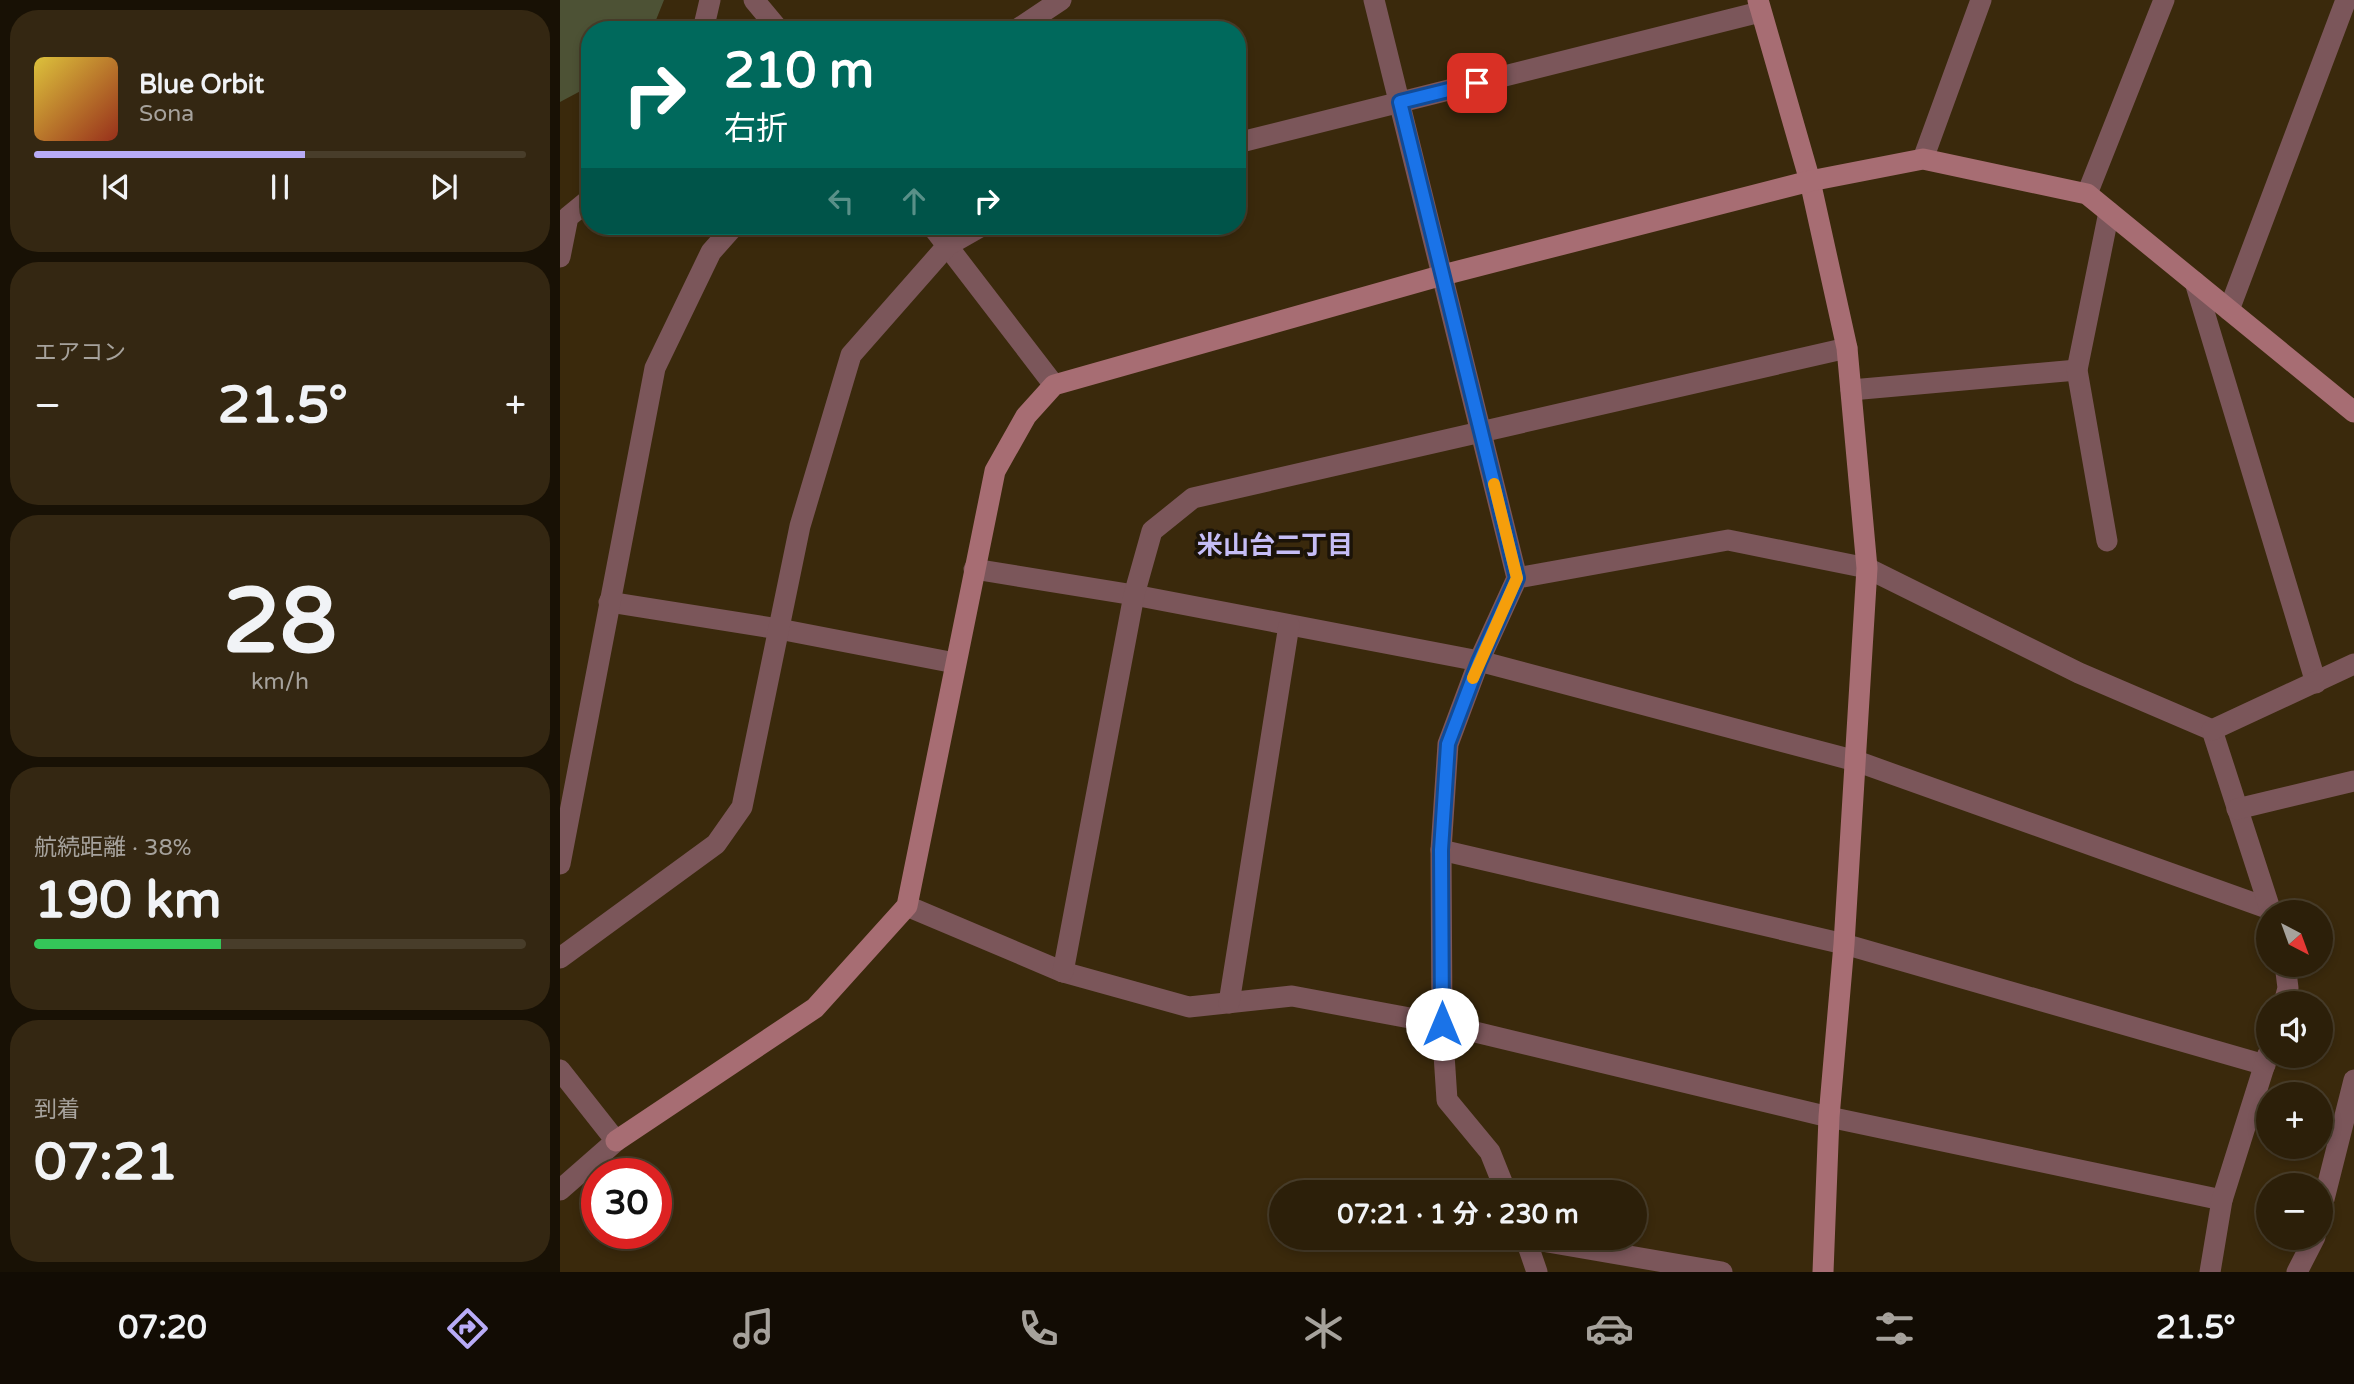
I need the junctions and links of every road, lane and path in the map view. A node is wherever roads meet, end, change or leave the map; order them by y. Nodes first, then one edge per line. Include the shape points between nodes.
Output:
1 (710, 0) edge
2 (754, 0) edge
3 (1061, 0) edge
4 (1374, 0) edge
5 (1981, 0) edge
6 (2164, 0) edge
7 (2346, 0) edge
8 (1759, 6) edge
9 (705, 21) edge
10 (772, 21) edge
11 (1030, 21) edge
12 (1400, 102) junction
13 (1246, 141) edge
14 (1923, 159) junction
15 (1810, 181) junction
16 (2087, 194) junction
17 (581, 206) edge
18 (2109, 212) junction
19 (726, 235) edge
20 (939, 235) edge
21 (966, 235) edge
22 (947, 246) junction
23 (560, 257) edge
24 (1443, 275) junction
25 (2195, 282) junction
26 (2229, 310) junction
27 (1847, 348) junction
28 (2077, 370) junction
29 (1054, 385) junction
30 (1851, 390) junction
31 (2354, 412) edge
32 (1481, 432) junction
33 (2107, 541) dead end
34 (1867, 568) junction
35 (974, 569) junction
36 (1517, 578) junction
37 (1134, 595) junction
38 (609, 602) junction
39 (1289, 625) junction
40 (779, 629) junction
41 (1479, 662) junction
42 (955, 663) junction
43 (2354, 664) edge
44 (2316, 683) junction
45 (2212, 730) junction
46 (1856, 761) junction
47 (2354, 781) edge
48 (2237, 809) junction
49 (1441, 850) junction
50 (560, 864) edge
51 (2267, 900) edge
52 (907, 906) junction
53 (2256, 906) edge
54 (1844, 944) junction
55 (560, 958) edge
56 (1063, 972) junction
57 (1229, 1003) junction
58 (1442, 1024) junction
59 (2256, 1057) edge
60 (2263, 1068) edge
61 (560, 1070) edge
62 (2354, 1080) edge
63 (1829, 1117) junction
64 (616, 1142) junction
65 (2331, 1173) edge
66 (1501, 1180) edge
67 (560, 1190) edge
68 (2222, 1200) junction
69 (1529, 1250) edge
70 (1598, 1250) edge
71 (2308, 1250) edge
72 (1537, 1272) edge
73 (1722, 1272) edge
74 (1823, 1272) edge
75 (2210, 1272) edge
76 (2297, 1272) edge

1 - 9 street
2 - 10 street
3 - 11 street
4 - 12 street
5 - 14 street
6 - 16 street
7 - 26 street
8 - 12 street
8 - 15 street
12 - 13 street
12 - 24 street
14 - 15 street
14 - 16 street
15 - 24 street
15 - 27 street
16 - 18 street
17 - 23 street via 568,217
18 - 25 street
18 - 28 street
19 - 38 street via 711,252 655,368
20 - 22 street
21 - 22 street
22 - 29 street
22 - 40 street via 852,355 800,526
24 - 29 street
24 - 32 street
25 - 26 street
25 - 44 street
26 - 31 street
27 - 30 street
27 - 32 street
28 - 30 street
28 - 33 street
29 - 35 street via 1026,416 995,471
30 - 34 street
32 - 36 street
32 - 37 street via 1193,498 1152,531
34 - 36 street via 1728,540
34 - 45 street via 2079,673
34 - 46 street
35 - 37 street
35 - 42 street
36 - 41 street
37 - 39 street
37 - 56 street
38 - 40 street
38 - 50 street
39 - 41 street
39 - 57 street
40 - 42 street
40 - 55 street via 743,807 716,844
41 - 46 street
41 - 49 street via 1448,744
42 - 52 street
43 - 44 street
44 - 45 street
45 - 48 street
46 - 53 street
46 - 54 street
47 - 48 street
48 - 51 street
49 - 54 street
49 - 58 street
52 - 56 street
52 - 64 street via 815,1008
54 - 59 street
54 - 63 street
56 - 57 street via 1189,1007
57 - 58 street via 1293,996
58 - 63 street
58 - 66 street via 1447,1100 1490,1152
60 - 68 street
61 - 64 street
62 - 65 street
63 - 68 street
63 - 74 street
64 - 67 street
68 - 75 street
69 - 72 street
70 - 73 street
71 - 76 street

